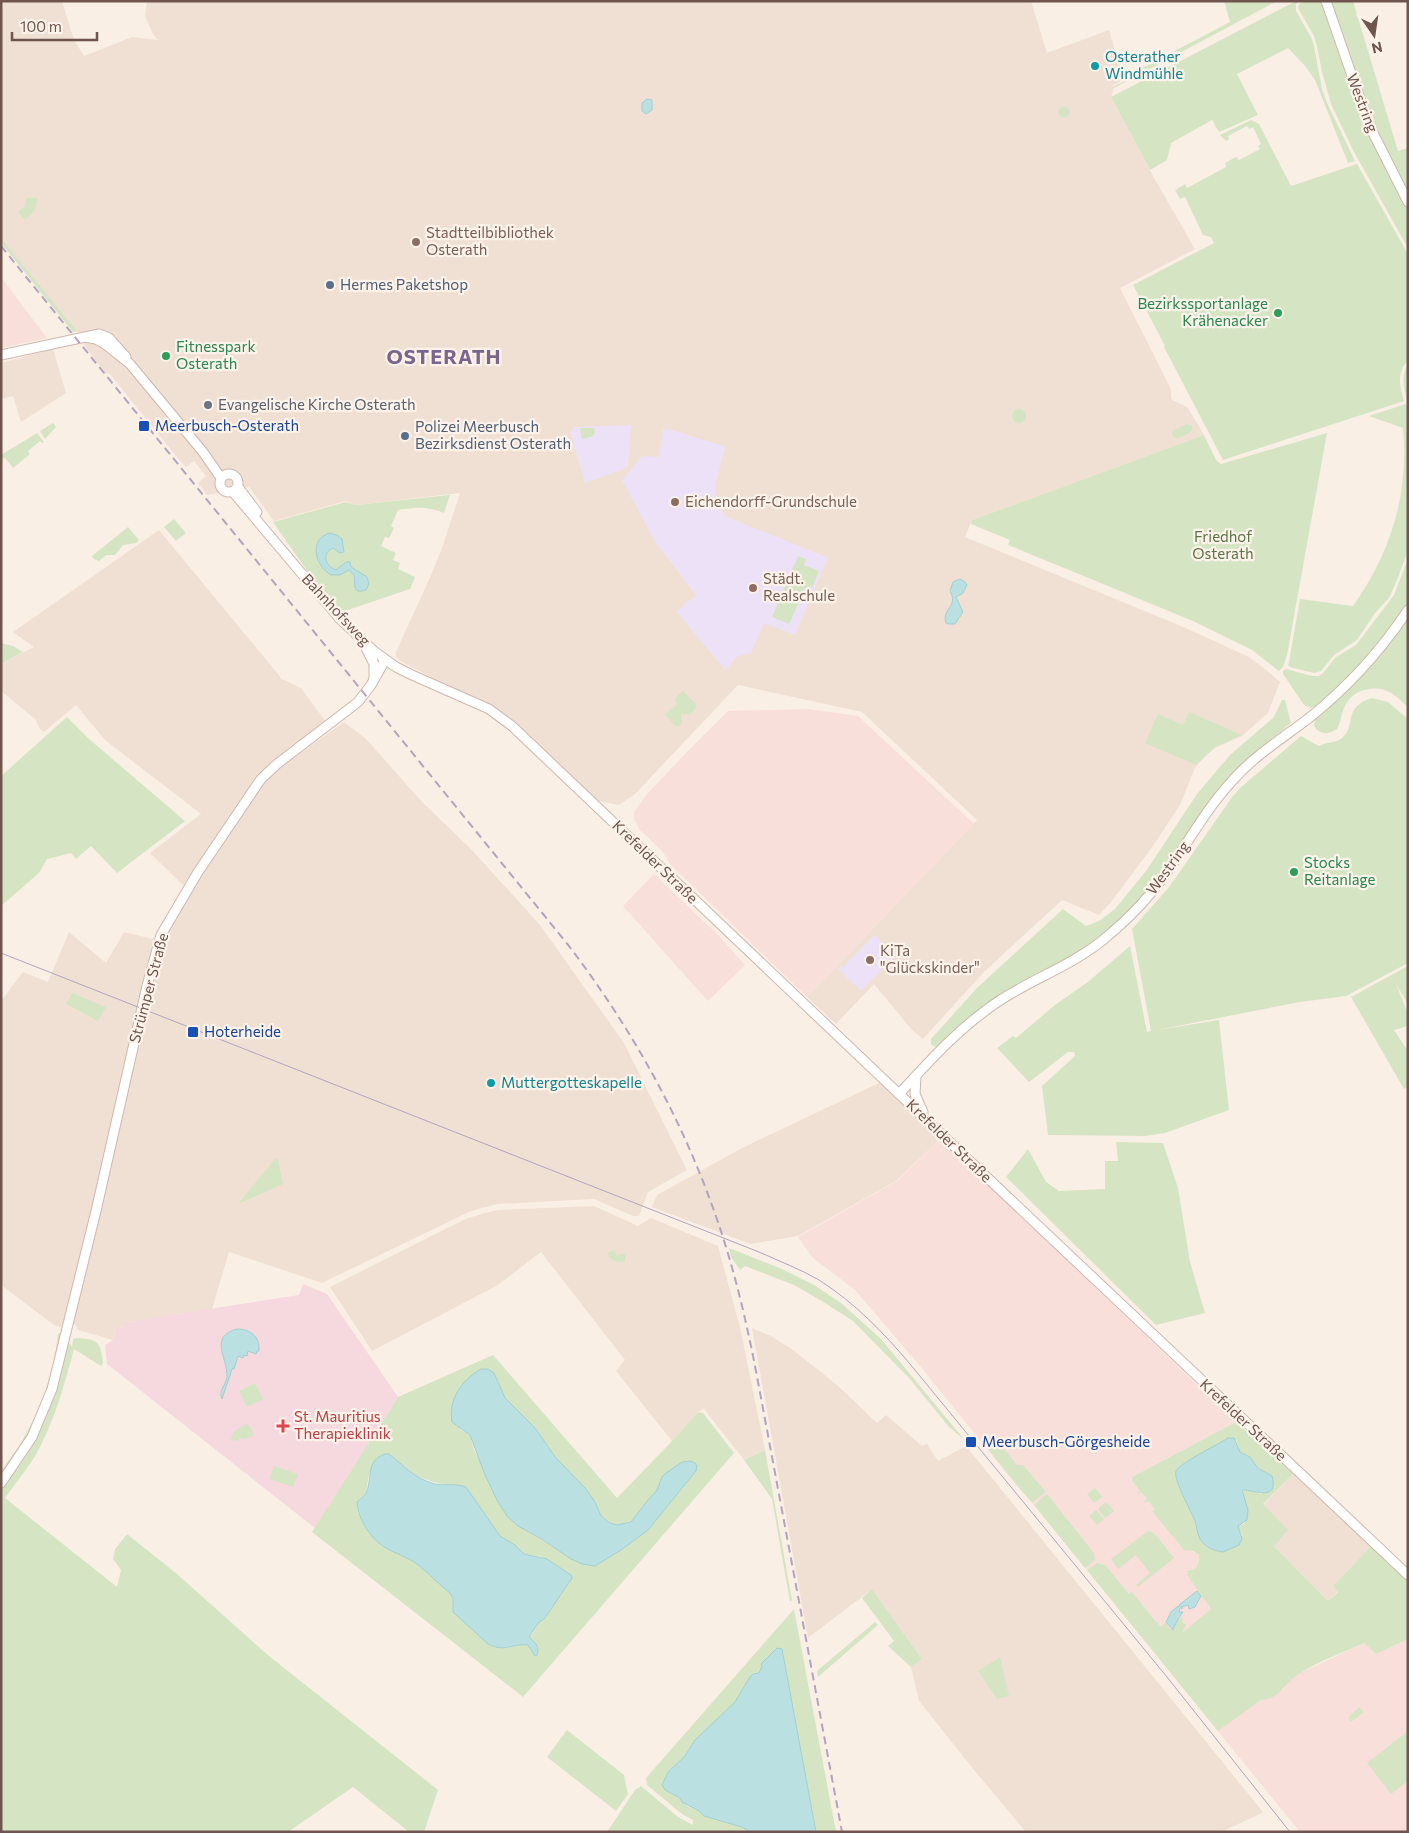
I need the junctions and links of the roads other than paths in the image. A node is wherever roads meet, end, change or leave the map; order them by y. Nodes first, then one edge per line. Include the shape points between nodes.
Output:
1 (1326, 1) edge
2 (1408, 202) edge
3 (1, 356) edge
4 (224, 476) junction
5 (235, 490) junction
6 (1408, 610) edge
7 (357, 636) junction
8 (385, 660) junction
9 (374, 680) junction
10 (489, 709) joint
11 (916, 1076) junction
12 (900, 1093) junction
13 (928, 1120) junction
14 (1, 1484) edge
15 (1408, 1575) edge

1 - 2 main road, Westring via 1369,125
3 - 4 main road via 85,337 105,339
4 - 5 main road via 232,474 237,478
4 - 5 main road via 221,489 224,492
5 - 7 main road, Bahnhofsweg via 266,524 329,607
6 - 11 main road, Westring via 1376,654 1337,694 1233,779 1212,804 1152,892 1127,919 1074,960 1002,999 968,1024
7 - 8 main road, Bahnhofsweg
7 - 9 main road via 372,657
8 - 9 main road, Strümper Straße
8 - 10 main road, Bahnhofsweg via 412,676
9 - 14 main road, Strümper Straße via 358,702 261,779 198,872 161,935 52,1389 21,1456
10 - 12 main road, Krefelder Straße via 512,726
11 - 12 main road, Westring
11 - 13 main road via 916,1098
12 - 13 main road, Krefelder Straße
13 - 15 main road, Krefelder Straße

